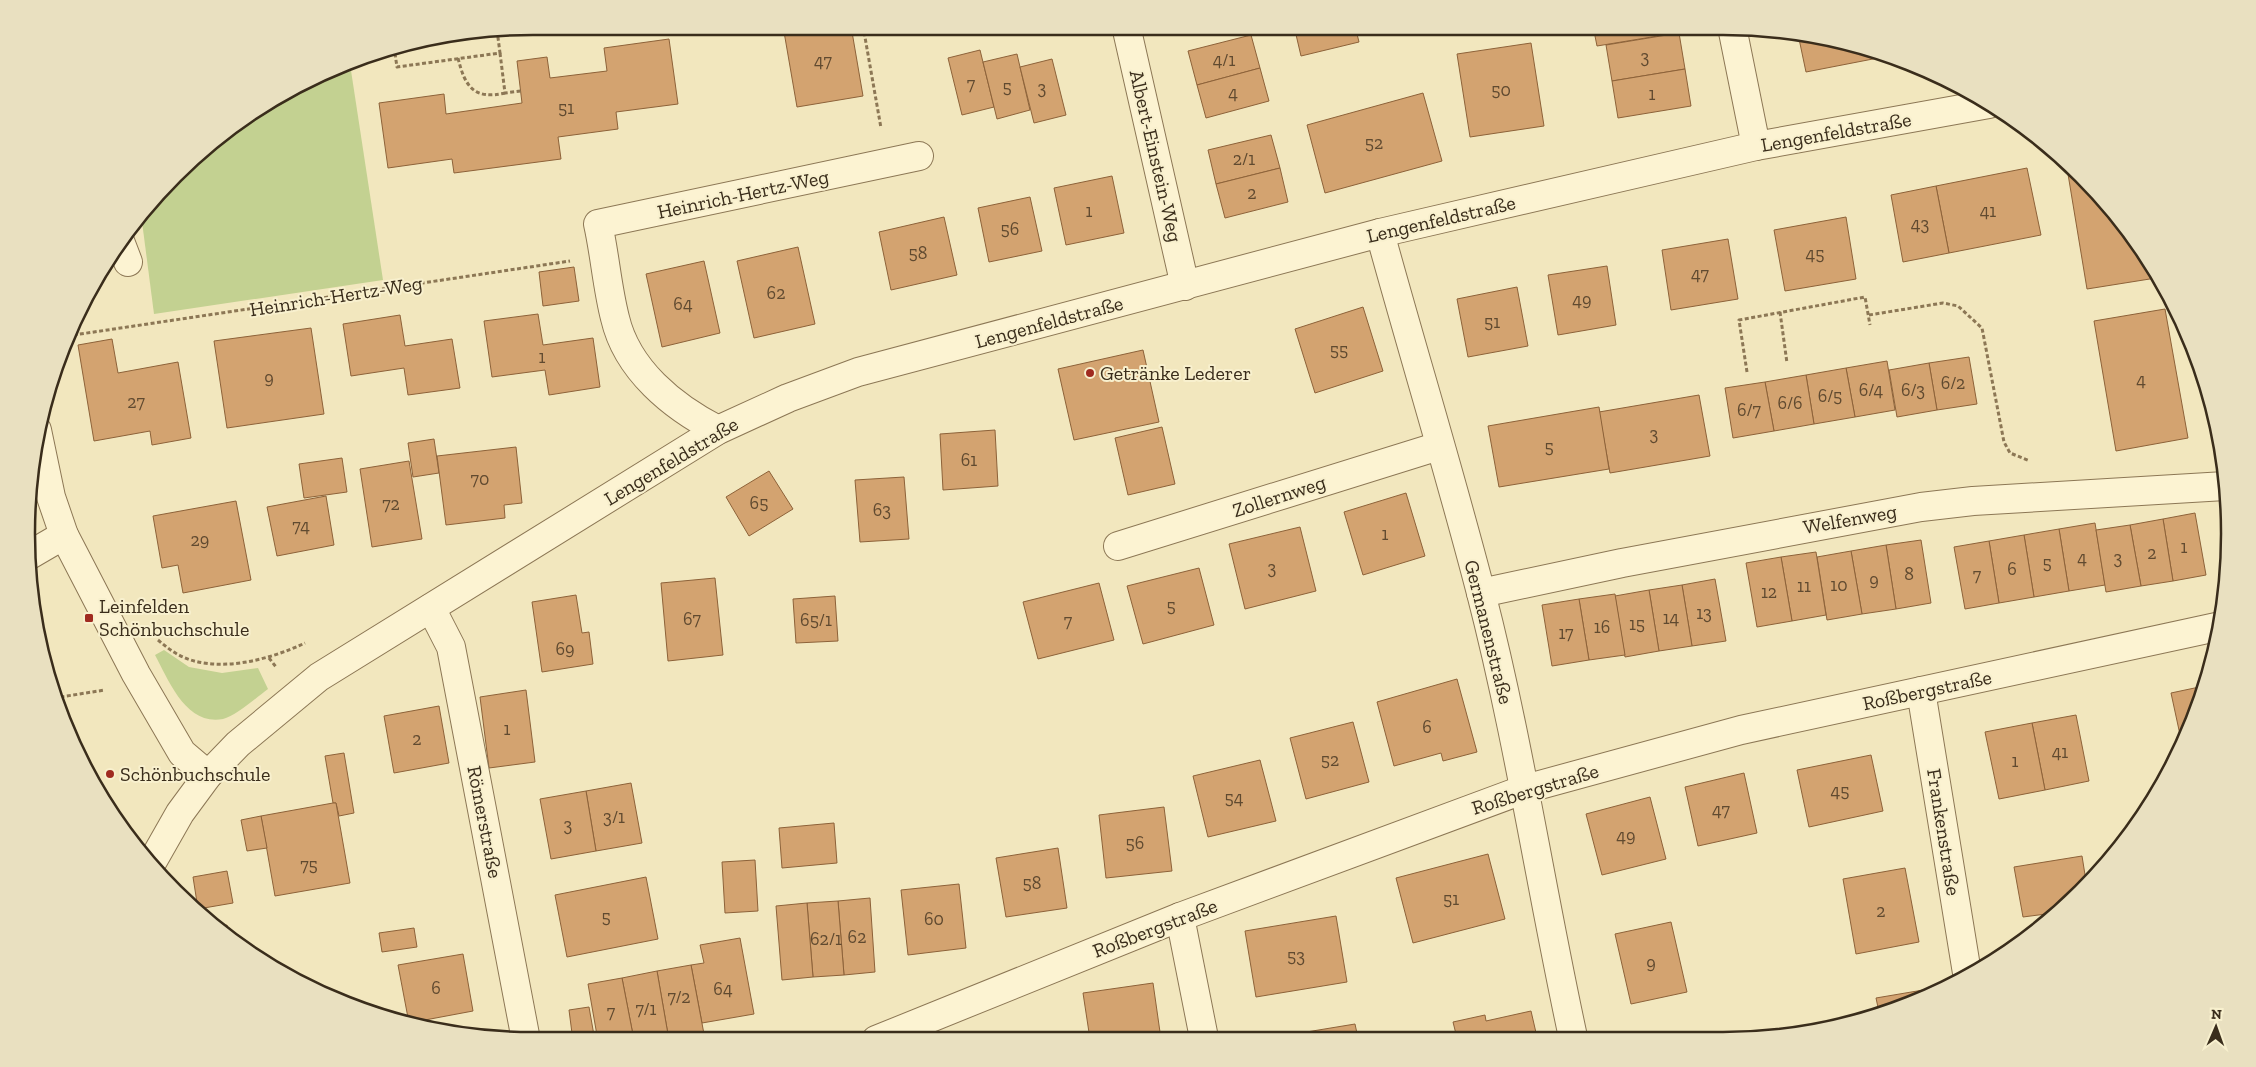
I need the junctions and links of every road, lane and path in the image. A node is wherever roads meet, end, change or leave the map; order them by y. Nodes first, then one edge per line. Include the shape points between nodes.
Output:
1 (865, 35) edge
2 (1128, 35) edge
3 (1734, 35) edge
4 (498, 36) edge
5 (500, 53) junction
6 (395, 55) edge
7 (458, 58) junction
8 (521, 91) dead end
9 (505, 93) junction
10 (1978, 106) edge
11 (1756, 146) junction
12 (919, 156) dead end
13 (888, 164) junction
14 (1380, 233) junction
15 (605, 255) junction
16 (1185, 286) junction
17 (1780, 312) junction
18 (1868, 315) junction
19 (1870, 325) dead end
20 (77, 335) edge
21 (1787, 363) dead end
22 (1747, 372) dead end
23 (718, 430) junction
24 (1439, 446) junction
25 (42, 453) edge
26 (2036, 462) dead end
27 (2219, 486) edge
28 (64, 535) junction
29 (1118, 546) dead end
30 (36, 552) edge
31 (1481, 593) junction
32 (431, 608) junction
33 (2212, 628) edge
34 (118, 638) junction
35 (311, 640) dead end
36 (100, 691) dead end
37 (1921, 691) junction
38 (62, 697) edge
39 (208, 775) junction
40 (1525, 789) junction
41 (155, 857) edge
42 (1180, 917) junction
43 (1966, 968) edge
44 (524, 1032) edge
45 (896, 1032) edge
46 (1203, 1032) edge
47 (1572, 1032) edge

1 - 13 path
2 - 16 street, Albert-Einstein-Weg
3 - 11 street
4 - 5 path
5 - 7 path
5 - 9 path
6 - 7 path via 397,67
7 - 9 path via 466,80 477,94
8 - 9 path
10 - 11 street, Lengenfeldstraße
11 - 14 street, Lengenfeldstraße
12 - 13 street, Heinrich-Hertz-Weg
13 - 15 street, Heinrich-Hertz-Weg via 598,224
14 - 16 street, Lengenfeldstraße
14 - 24 street, Germanenstraße
15 - 20 path, Heinrich-Hertz-Weg
15 - 23 street, Heinrich-Hertz-Weg via 615,320 627,351 646,378 695,418
16 - 23 street, Lengenfeldstraße via 858,372 788,398
17 - 18 path via 1865,297
17 - 21 path
17 - 22 path via 1739,320
18 - 19 path
18 - 26 path via 1943,303 1958,306 1982,328 2004,442 2010,453
23 - 32 street, Lengenfeldstraße
24 - 29 street, Zollernweg
24 - 31 street, Germanenstraße
25 - 28 street via 51,497
27 - 31 street, Welfenweg via 1921,507 1622,562
28 - 30 street
28 - 34 street
31 - 40 street, Germanenstraße
32 - 39 street, Lengenfeldstraße via 319,678 238,744
32 - 44 street, Römerstraße via 451,647
33 - 37 street, Roßbergstraße
34 - 35 path via 155,638 178,655 204,662 242,664 278,656
34 - 39 street via 182,753
36 - 38 path
37 - 40 street, Roßbergstraße via 1741,730
37 - 43 street, Frankenstraße
39 - 41 street, Lengenfeldstraße via 180,813
40 - 42 street, Roßbergstraße
40 - 47 street, Germanenstraße
42 - 45 street, Roßbergstraße
42 - 46 street

